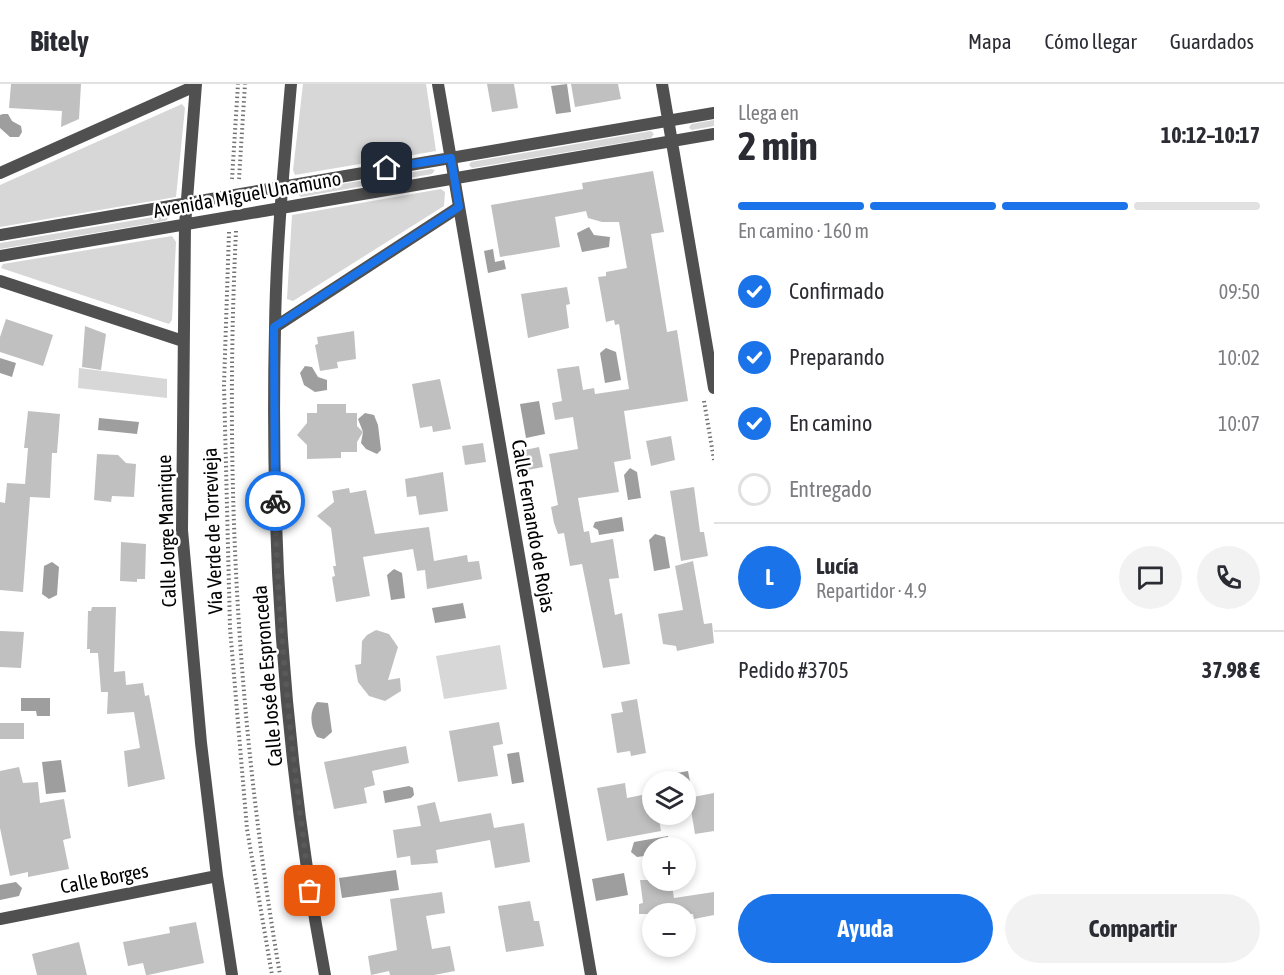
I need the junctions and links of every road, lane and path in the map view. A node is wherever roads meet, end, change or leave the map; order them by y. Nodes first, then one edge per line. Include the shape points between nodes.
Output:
1 (238, 84) edge
2 (245, 84) edge
3 (291, 84) edge
4 (438, 84) edge
5 (662, 84) edge
6 (196, 85) edge
7 (714, 113) edge
8 (668, 120) junction
9 (714, 134) edge
10 (671, 141) junction
11 (451, 158) junction
12 (0, 173) edge
13 (454, 178) junction
14 (282, 187) junction
15 (234, 195) junction
16 (186, 203) junction
17 (459, 207) junction
18 (280, 208) junction
19 (233, 216) junction
20 (185, 225) junction
21 (0, 236) edge
22 (0, 256) edge
23 (0, 281) edge
24 (274, 327) junction
25 (183, 341) junction
26 (708, 389) edge
27 (714, 460) edge
28 (217, 876) junction
29 (0, 919) edge
30 (232, 975) edge
31 (272, 975) edge
32 (280, 975) edge
33 (325, 975) edge
34 (591, 975) edge

1 - 15 path
2 - 15 path
3 - 14 street, Calle José de Espronceda
4 - 11 street, Calle Fernando de Rojas
5 - 8 street
6 - 12 street
6 - 16 street, Calle Jorge Manrique
7 - 8 street, Avenida Miguel Unamuno
8 - 10 street
8 - 11 street, Avenida Miguel Unamuno
9 - 10 street, Avenida Miguel Unamuno
10 - 13 street, Avenida Miguel Unamuno
10 - 26 street
11 - 13 street, Calle Fernando de Rojas
11 - 14 street, Avenida Miguel Unamuno
13 - 17 street, Calle Fernando de Rojas
13 - 18 street, Avenida Miguel Unamuno
14 - 15 street, Avenida Miguel Unamuno
14 - 18 street, Calle José de Espronceda
15 - 16 street, Avenida Miguel Unamuno
16 - 20 street, Calle Jorge Manrique
16 - 21 street, Avenida Miguel Unamuno
17 - 24 street
17 - 34 street, Calle Fernando de Rojas
18 - 19 street, Avenida Miguel Unamuno
18 - 24 street, Calle José de Espronceda
19 - 20 street, Avenida Miguel Unamuno
19 - 31 path, Vía Verde de Torrevieja via 224,386 230,628 247,829
19 - 32 path via 231,434 235,593 259,849
20 - 22 street, Avenida Miguel Unamuno
20 - 25 street, Calle Jorge Manrique
23 - 25 street
24 - 33 street, Calle José de Espronceda via 281,618 295,779
25 - 28 street, Calle Jorge Manrique via 182,530
26 - 27 path
28 - 29 street, Calle Borges
28 - 30 street, Calle Jorge Manrique

